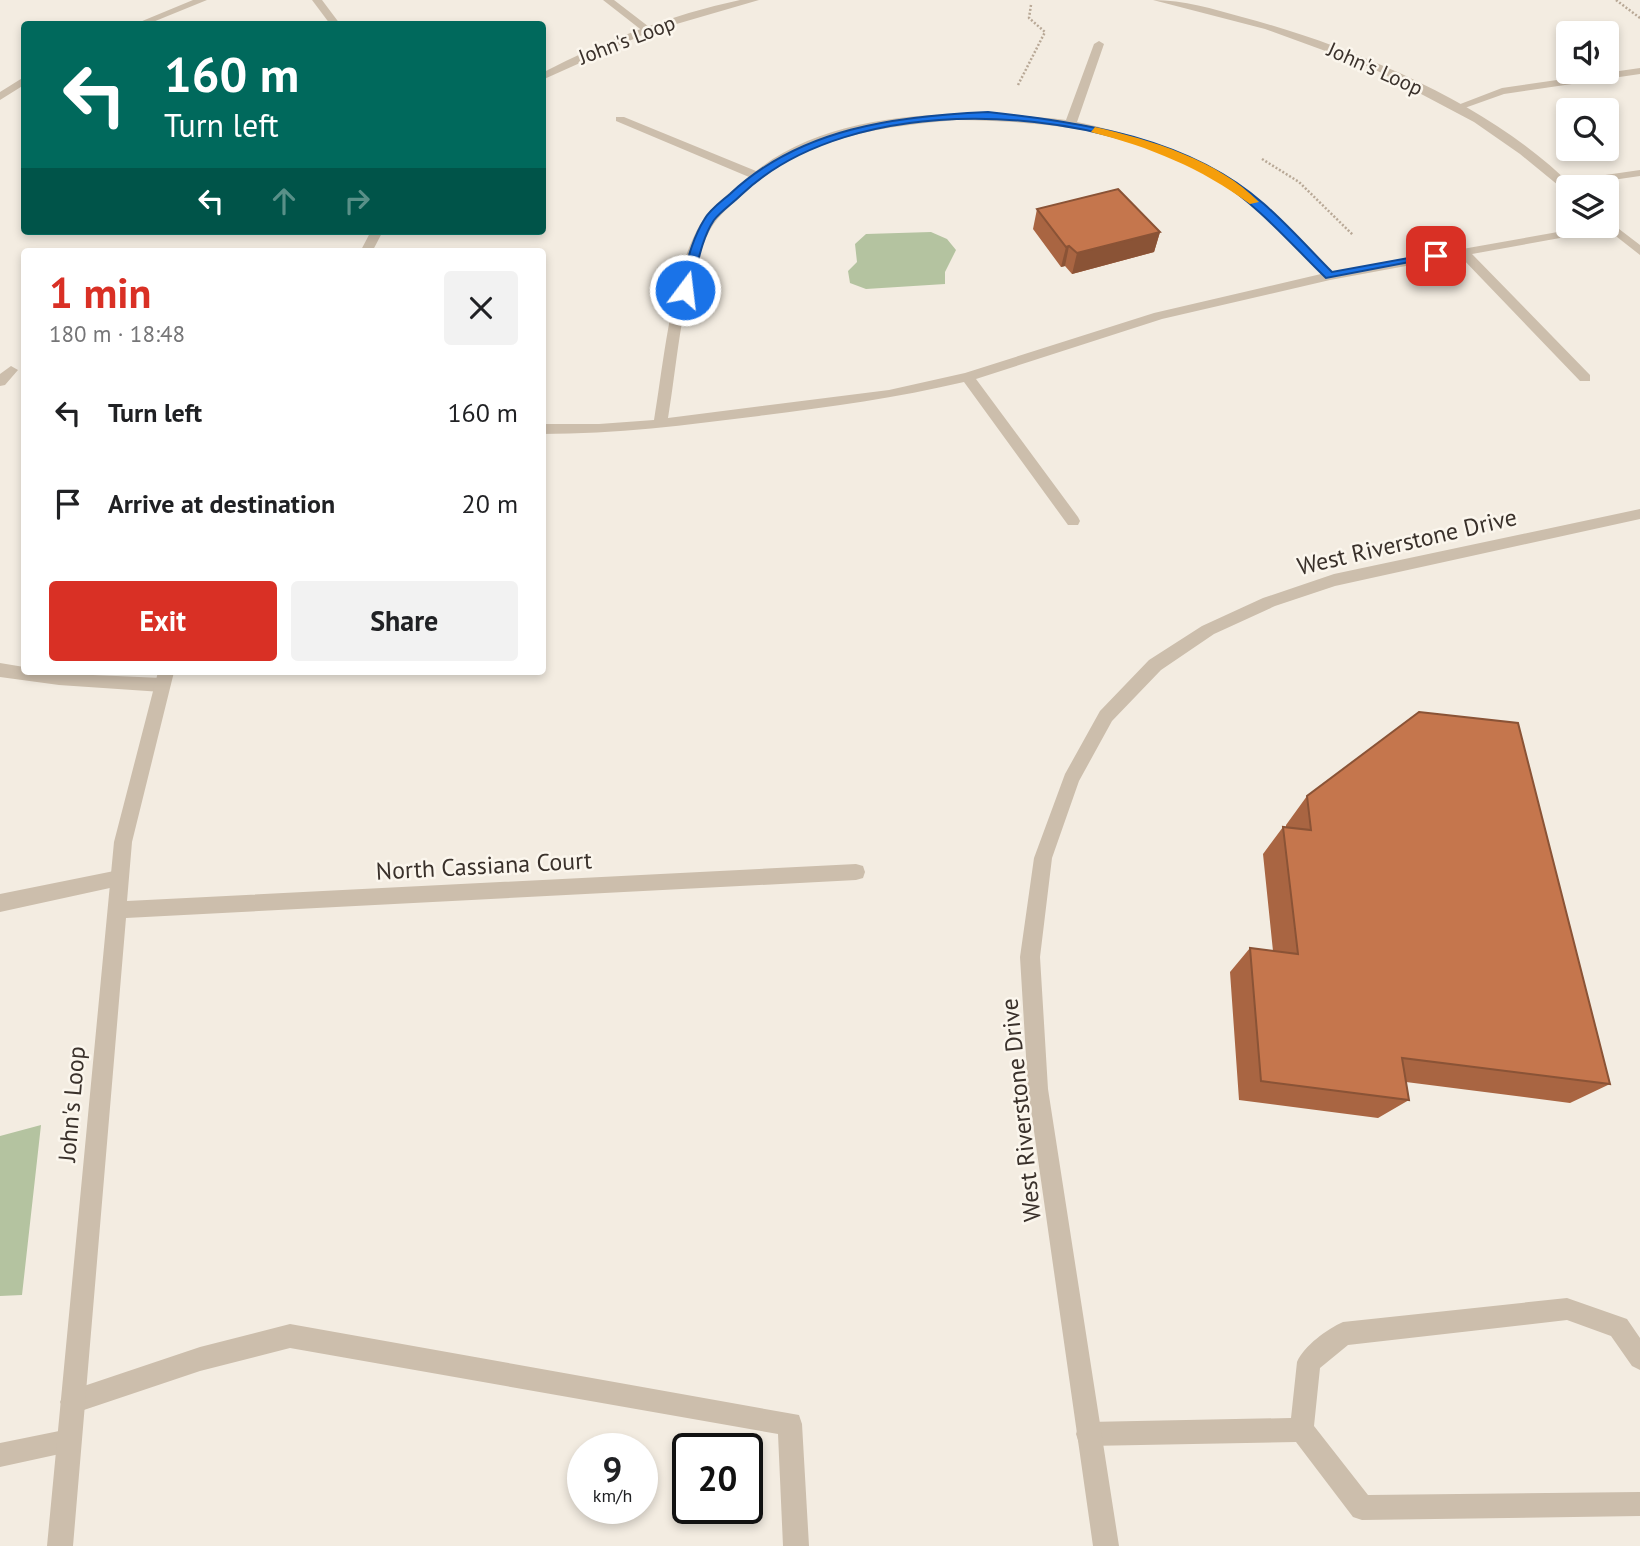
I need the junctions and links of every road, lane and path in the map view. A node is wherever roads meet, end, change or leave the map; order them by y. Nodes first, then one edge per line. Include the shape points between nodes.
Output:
1 (202, 0) edge
2 (317, 0) edge
3 (608, 0) edge
4 (754, 0) edge
5 (1158, 0) edge
6 (1616, 0) edge
7 (1640, 18) edge
8 (148, 21) edge
9 (333, 21) edge
10 (648, 30) junction
11 (1099, 44) dead end
12 (1640, 71) edge
13 (546, 74) edge
14 (21, 82) edge
15 (0, 97) edge
16 (1455, 108) junction
17 (620, 119) dead end
18 (1070, 125) junction
19 (1640, 173) edge
20 (755, 175) junction
21 (1619, 177) edge
22 (1556, 178) edge
23 (1619, 233) edge
24 (1556, 234) edge
25 (1462, 251) junction
26 (1640, 251) edge
27 (1330, 276) junction
28 (6, 369) edge
29 (967, 377) junction
30 (1585, 378) dead end
31 (0, 382) edge
32 (660, 424) junction
33 (546, 429) edge
34 (1640, 514) edge
35 (1073, 521) dead end
36 (0, 670) edge
37 (21, 673) edge
38 (37, 675) edge
39 (164, 679) edge
40 (856, 872) dead end
41 (119, 878) junction
42 (0, 903) edge
43 (115, 909) junction
44 (1640, 1358) edge
45 (72, 1402) junction
46 (1302, 1430) junction
47 (1088, 1434) junction
48 (69, 1441) junction
49 (0, 1455) edge
50 (1640, 1504) edge
51 (60, 1546) edge
52 (796, 1546) edge
53 (1106, 1546) edge

1 - 8 street
2 - 9 street
3 - 10 street
4 - 10 street, John's Loop
5 - 16 street, John's Loop via 1237,18 1352,56
6 - 7 path
10 - 13 street, John's Loop
11 - 18 street
12 - 16 street via 1502,92
14 - 15 street
16 - 22 street, John's Loop
17 - 20 street
18 - 20 street via 988,115 929,117 842,134 799,149
18 - 27 street via 1131,138 1220,177 1259,205
19 - 21 street
20 - 32 street via 709,219 696,248
23 - 26 street
24 - 25 street
25 - 27 street
25 - 30 street
27 - 29 street via 1159,316
28 - 31 street
29 - 32 street via 816,407
29 - 35 street
32 - 33 street
34 - 47 street, West Riverstone Drive via 1334,580 1269,602 1208,630 1155,665 1106,716 1072,779 1043,859 1030,957 1038,1089
36 - 37 street
38 - 39 street
39 - 41 street, John's Loop via 123,842
40 - 43 street, North Cassiana Court
41 - 42 street
41 - 43 street, John's Loop
43 - 45 street, John's Loop
44 - 46 street via 1619,1327 1567,1309 1343,1335 1309,1362
45 - 48 street, John's Loop
45 - 52 street via 200,1359 290,1336 790,1424
46 - 47 street
46 - 50 street via 1362,1508
47 - 53 street, West Riverstone Drive
48 - 49 street
48 - 51 street, John's Loop

